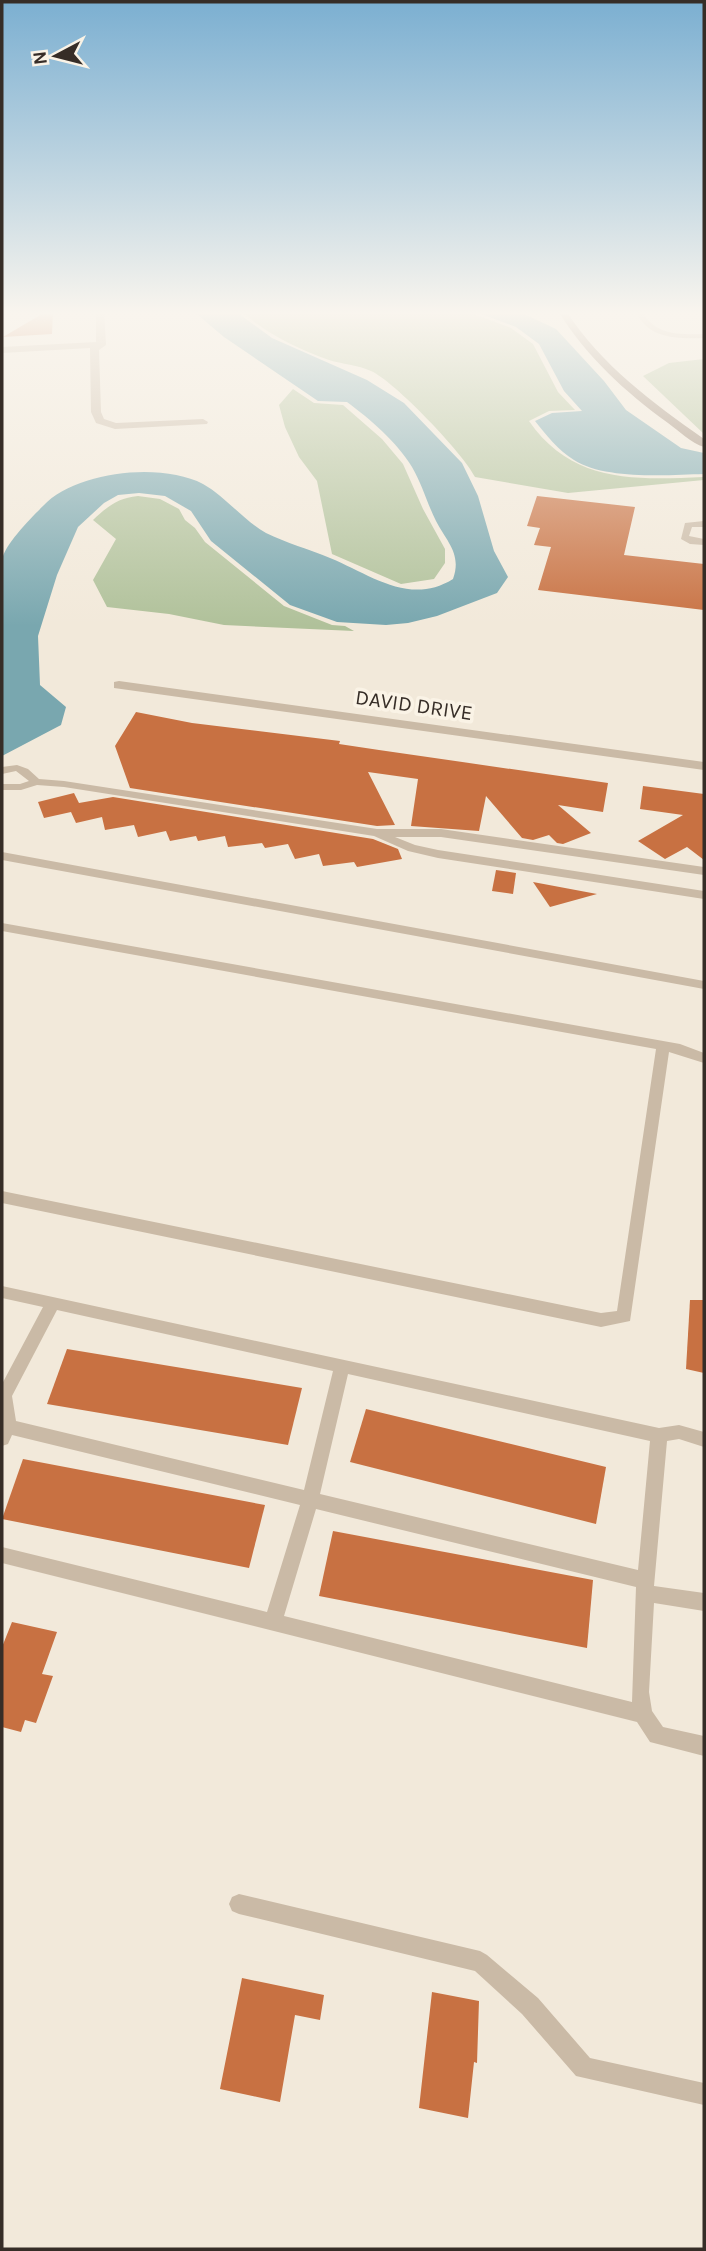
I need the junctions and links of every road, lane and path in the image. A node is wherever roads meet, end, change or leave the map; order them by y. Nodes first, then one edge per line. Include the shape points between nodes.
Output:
1 (98, 416) edge
2 (666, 416) edge
3 (203, 422) dead end
4 (704, 444) edge
5 (704, 524) edge
6 (704, 542) edge
7 (119, 685) dead end
8 (704, 766) edge
9 (2, 771) edge
10 (36, 782) junction
11 (2, 786) edge
12 (377, 833) junction
13 (500, 842) junction
14 (2, 856) edge
15 (494, 863) junction
16 (682, 867) junction
17 (704, 871) edge
18 (678, 891) junction
19 (704, 895) edge
20 (2, 927) edge
21 (704, 985) edge
22 (663, 1046) junction
23 (704, 1058) edge
24 (2, 1197) edge
25 (2, 1292) edge
26 (53, 1303) junction
27 (342, 1366) junction
28 (4, 1430) edge
29 (659, 1435) junction
30 (704, 1439) edge
31 (311, 1498) junction
32 (2, 1555) edge
33 (646, 1588) junction
34 (704, 1602) edge
35 (273, 1622) junction
36 (643, 1714) junction
37 (704, 1745) edge
38 (239, 1904) dead end
39 (704, 2094) edge

1 - 3 street via 114,426
2 - 4 street
5 - 6 lane via 688,525 684,537
7 - 8 street, DAVID DRIVE
9 - 10 lane via 17,767
10 - 11 lane
10 - 12 lane
12 - 13 lane via 441,833
12 - 15 lane via 412,848
13 - 15 lane
13 - 16 lane
14 - 21 lane
15 - 18 lane
16 - 17 lane
16 - 18 lane
18 - 19 lane
20 - 22 lane
22 - 23 lane
22 - 24 lane via 624,1316 601,1320
25 - 26 lane
26 - 27 lane
26 - 28 lane via 4,1396
27 - 29 lane
27 - 31 lane
28 - 31 lane
29 - 30 lane via 679,1432
29 - 33 lane
31 - 33 lane
31 - 35 lane
32 - 35 lane
33 - 34 lane
33 - 36 lane via 640,1692
35 - 36 lane
36 - 37 lane via 657,1735
38 - 39 lane via 480,1962 530,2006 584,2068

